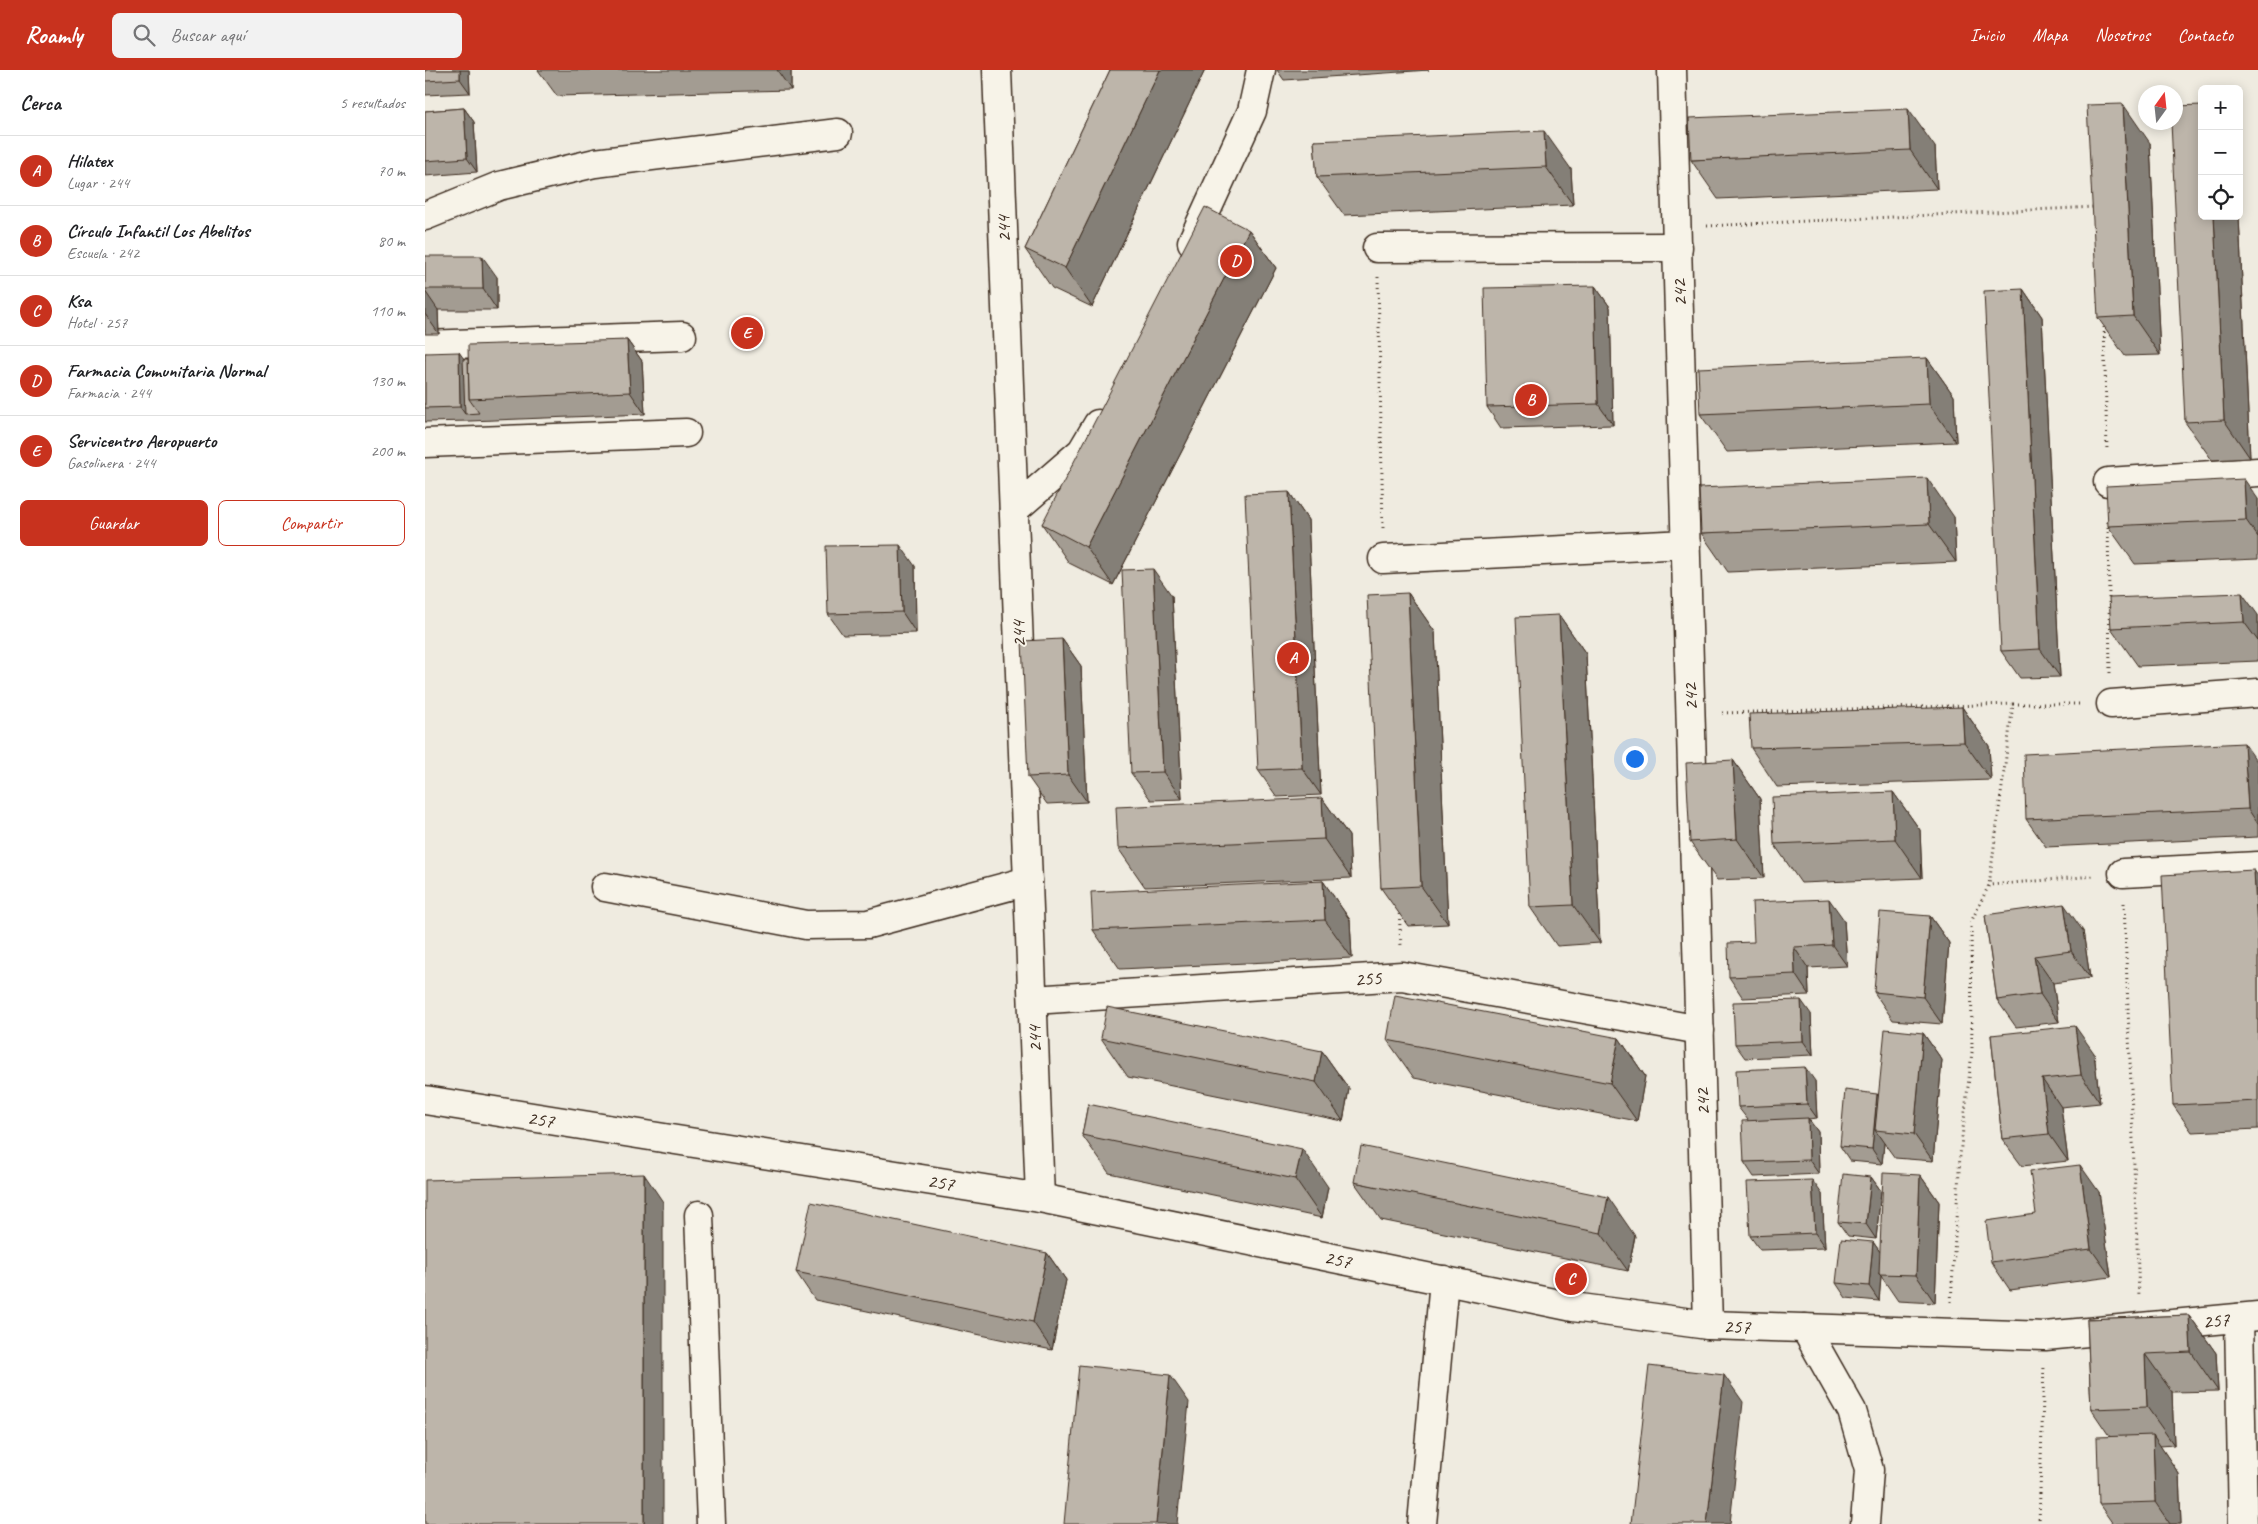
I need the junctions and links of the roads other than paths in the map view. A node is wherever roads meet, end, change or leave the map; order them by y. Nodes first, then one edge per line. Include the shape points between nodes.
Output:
1 (997, 70) edge
2 (1261, 70) edge
3 (1673, 70) edge
4 (838, 133) dead end
5 (425, 216) edge
6 (1677, 237) junction
7 (1377, 248) road end
8 (1183, 260) edge
9 (682, 336) dead end
10 (425, 345) edge
11 (1110, 404) edge
12 (686, 434) dead end
13 (425, 443) edge
14 (2258, 472) edge
15 (2108, 482) road end
16 (1014, 510) junction
17 (1686, 544) junction
18 (1383, 559) road end
19 (2258, 693) edge
20 (2111, 704) road end
21 (2258, 866) edge
22 (2123, 873) road end
23 (1028, 882) junction
24 (605, 887) dead end
25 (1033, 1000) junction
26 (1700, 1030) junction
27 (425, 1100) edge
28 (1040, 1198) junction
29 (699, 1215) dead end
30 (1444, 1280) junction
31 (2249, 1317) edge
32 (1708, 1325) junction
33 (1805, 1328) junction
34 (711, 1524) edge
35 (1422, 1524) edge
36 (1865, 1524) edge
37 (2243, 1524) edge

1 - 16 street, 244
2 - 8 street via 1252,112
3 - 6 street, 242
4 - 5 street via 595,163 499,186
6 - 7 street
6 - 17 street, 242
9 - 10 street
11 - 16 street via 1082,451
12 - 13 street
14 - 15 street
16 - 23 street, 244
17 - 18 street
17 - 26 street, 242
19 - 20 street
21 - 22 street
23 - 24 street via 868,924 806,925
23 - 25 street, 244
25 - 26 street, 255 via 1402,976
25 - 28 street, 244
26 - 32 street, 242
27 - 28 street, 257
28 - 30 street, 257
29 - 34 street
30 - 32 street, 257 via 1573,1307
30 - 35 street
31 - 33 street, 257 via 2045,1336
31 - 37 street
32 - 33 street, 257
33 - 36 street via 1852,1411 1869,1470

